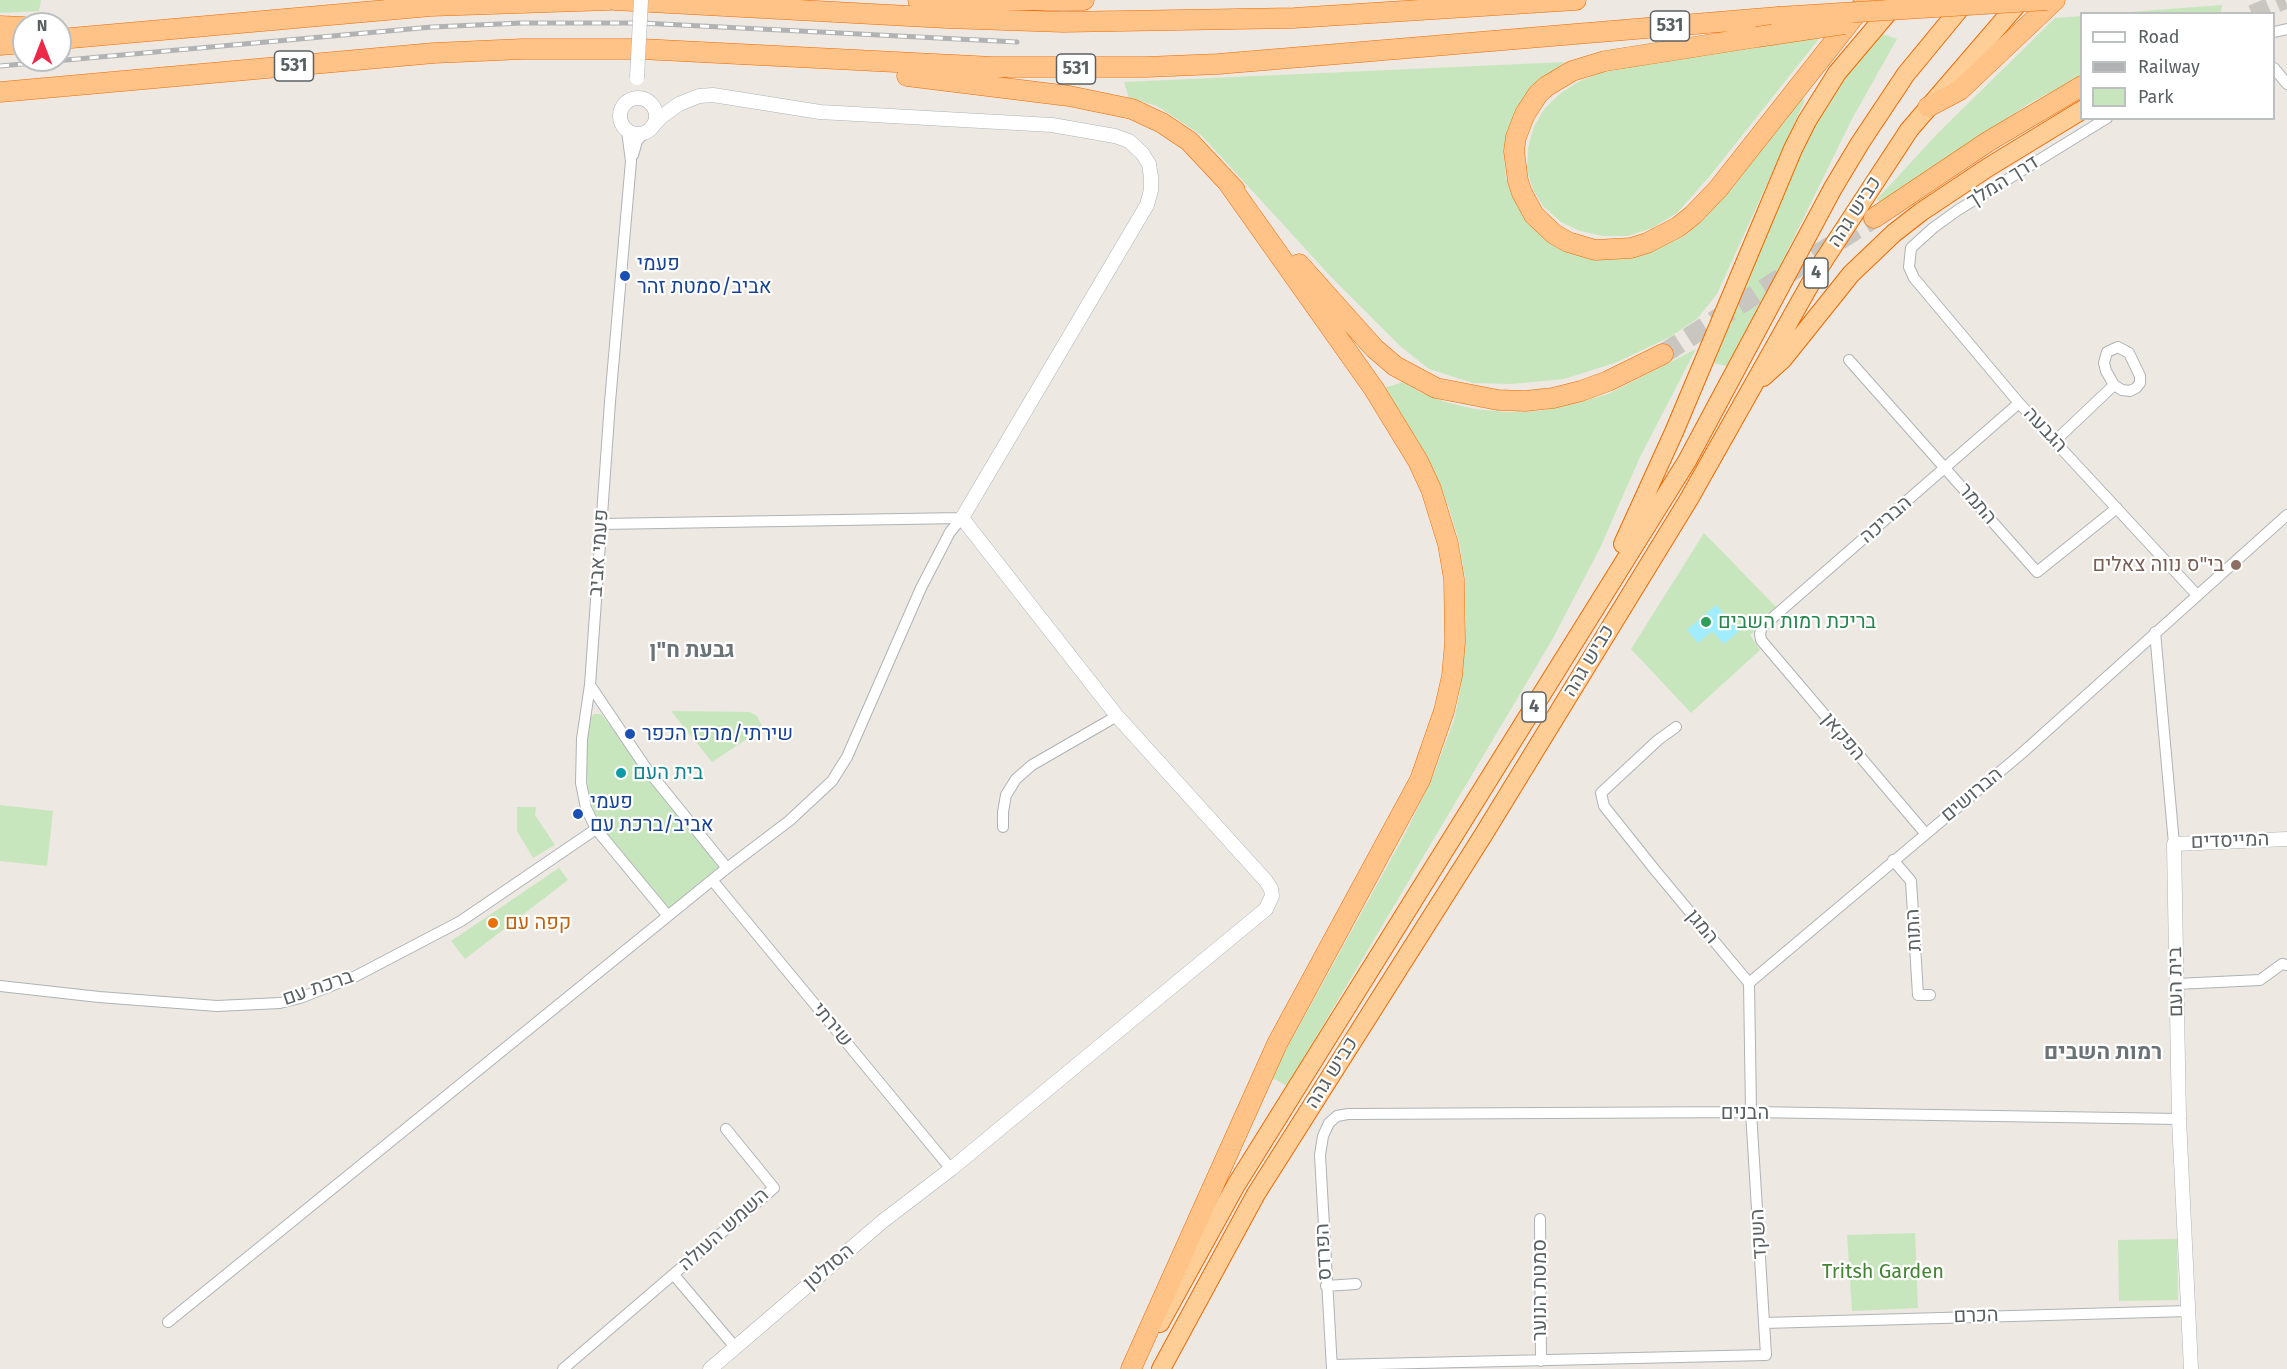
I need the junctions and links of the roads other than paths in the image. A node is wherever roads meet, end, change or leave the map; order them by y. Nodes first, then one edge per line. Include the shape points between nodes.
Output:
1 (612, 0) edge
2 (641, 0) edge
3 (918, 0) edge
4 (1084, 0) edge
5 (1576, 0) edge
6 (1867, 0) edge
7 (1899, 0) edge
8 (1967, 0) edge
9 (2047, 0) edge
10 (2055, 0) edge
11 (2018, 1) edge
12 (72, 27) edge
13 (199, 27) junction
14 (72, 38) edge
15 (588, 48) junction
16 (276, 68) junction
17 (2275, 69) edge
18 (637, 78) junction
19 (2287, 84) edge
20 (2080, 87) edge
21 (0, 92) edge
22 (629, 99) junction
23 (0, 100) edge
24 (648, 101) junction
25 (680, 104) junction
26 (1928, 107) junction
27 (2080, 111) edge
28 (2104, 120) edge
29 (648, 130) junction
30 (627, 131) junction
31 (631, 161) junction
32 (1226, 180) junction
33 (1874, 218) tunnel mouth
34 (1909, 256) joint
35 (1663, 354) tunnel mouth
36 (1849, 360) dead end
37 (2114, 385) dead end
38 (1753, 386) junction
39 (2019, 403) junction
40 (2055, 441) junction
41 (1945, 468) junction
42 (2117, 508) junction
43 (2287, 515) edge
44 (962, 518) junction
45 (601, 524) junction
46 (2197, 595) junction
47 (2155, 632) junction
48 (1761, 640) joint
49 (1560, 665) junction
50 (590, 685) junction
51 (1117, 716) junction
52 (1676, 727) dead end
53 (1003, 827) dead end
54 (596, 829) junction
55 (1925, 833) junction
56 (2287, 839) edge
57 (2174, 844) junction
58 (1893, 860) junction
59 (727, 868) junction
60 (712, 880) junction
61 (668, 916) junction
62 (2287, 965) edge
63 (1749, 983) junction
64 (2176, 984) junction
65 (0, 986) edge
66 (1930, 995) dead end
67 (1751, 1112) junction
68 (2179, 1119) junction
69 (726, 1129) dead end
70 (1323, 1136) joint
71 (951, 1169) junction
72 (1540, 1218) dead end
73 (674, 1275) junction
74 (1356, 1284) dead end
75 (1326, 1286) junction
76 (2189, 1311) junction
77 (168, 1322) dead end
78 (1764, 1323) junction
79 (735, 1347) junction
80 (1541, 1361) junction
81 (1332, 1367) edge
82 (563, 1369) edge
83 (710, 1369) edge
84 (1133, 1369) edge
85 (1161, 1369) edge
86 (2190, 1369) edge

1 - 5 highway via 1074,22 1294,18
1 - 13 highway via 431,6
2 - 18 street, bridge
3 - 4 highway
6 - 11 highway, bridge via 1718,189 1678,227 1639,246 1595,250 1568,243 1534,215 1518,181 1516,137 1524,114 1538,94 1572,71 1605,61 1757,37
7 - 49 highway via 1837,73 1792,149 1630,529
8 - 49 highway, כביש גהה / 4 via 1906,74 1860,143 1687,461
9 - 11 highway, 531, bridge
10 - 26 highway via 1960,90
11 - 15 highway, 531, bridge via 1146,67 948,66
11 - 26 highway, כביש גהה / 4
12 - 13 highway
13 - 14 highway
15 - 16 highway, 531 via 435,54
15 - 32 highway via 916,77 1105,102 1132,109 1190,141
16 - 21 highway, 531
16 - 23 highway
17 - 19 street
18 - 22 street
18 - 24 street
20 - 33 highway via 1999,135
22 - 24 street
22 - 30 street via 619,117
24 - 25 street
24 - 29 street via 656,116
25 - 29 street
25 - 44 street via 713,95 820,112 1052,125 1115,136 1129,141 1142,153 1151,177 1147,205
26 - 38 highway, כביש גהה / 4 via 1828,253
27 - 38 highway via 1987,168 1894,233 1851,274 1783,359
28 - 34 street, דרך המלך via 1958,210 1917,241
29 - 30 street via 635,134
29 - 31 street, פעמי אביב via 637,141
30 - 31 street, פעמי אביב
31 - 45 street, פעמי אביב
32 - 35 highway via 1374,348 1395,366 1436,388 1498,400 1553,398 1608,381
32 - 84 highway via 1374,389 1418,461 1448,544 1454,579 1455,642 1444,711 1420,780 1277,1044
34 - 39 street, הגבעה via 1914,278
36 - 41 street, התמר
37 - 40 street
38 - 85 highway, כביש גהה / 4 via 1689,499 1487,828 1256,1194
39 - 40 street, הגבעה
39 - 41 street, הבריכה
40 - 42 street, הגבעה
41 - 42 street, התמר via 2037,572
41 - 48 street, הבריכה via 1762,627
42 - 46 street, הגבעה
43 - 46 street, הברושים
44 - 45 street
44 - 51 street
44 - 59 street via 950,532 921,588 840,770 789,821
45 - 50 street, פעמי אביב
46 - 47 street, הברושים
47 - 55 street, הברושים via 2021,754
47 - 57 street, בית העם
48 - 55 street, הפקאן
49 - 84 highway, כביש גהה / 4 via 1236,1185
50 - 54 street, פעמי אביב via 582,739 581,783
50 - 59 street via 646,768
51 - 53 street via 1016,778 1006,795
51 - 71 street, הסולטן via 1266,881 1271,889 1271,902
52 - 63 street, המגן via 1601,793 1604,806
54 - 61 street, פעמי אביב
54 - 65 street, ברכת עם via 461,921 356,976 300,998 280,1003 217,1006
55 - 58 street, הברושים
56 - 57 street, המייסדים
57 - 64 street, בית העם
58 - 63 street, הברושים
58 - 66 street, התות via 1911,881 1918,995
59 - 60 street
60 - 61 street
60 - 71 street, שירתי
61 - 77 street
62 - 64 street via 2282,964 2260,980
63 - 67 street
64 - 68 street, בית העם
67 - 68 street, הבנים
67 - 70 street, הבנים via 1348,1114 1337,1116
67 - 78 street, השקד
68 - 76 street, בית העם
69 - 73 street, השמש העולה via 774,1188
70 - 75 street, הפרדס via 1320,1155
71 - 79 street, הסולטן via 883,1221
72 - 80 street, סמטת הנוער
73 - 79 street, השמש העולה
73 - 82 street, השמש העולה
74 - 75 street
75 - 81 street, הפרדס
76 - 78 street, הכרם
76 - 86 street, בית העם
78 - 80 street, השקד via 1766,1355
79 - 83 street, הסולטן
80 - 81 street

